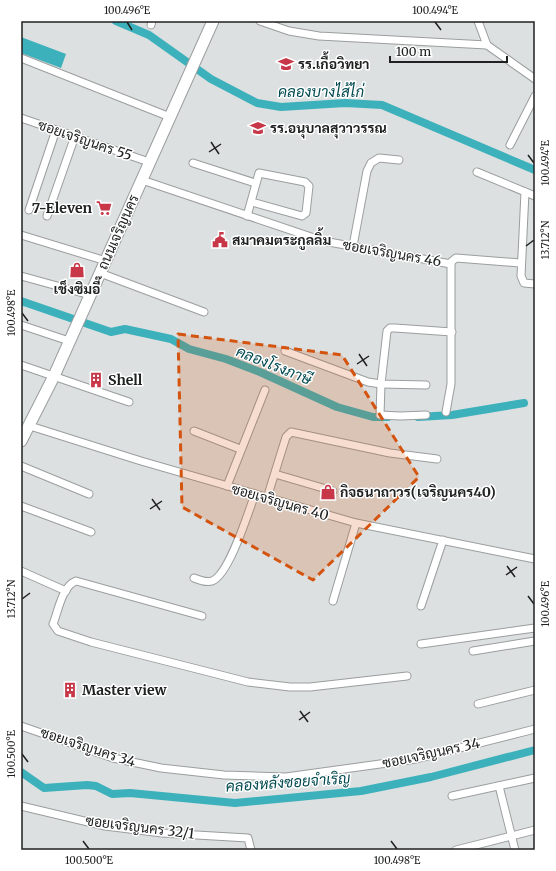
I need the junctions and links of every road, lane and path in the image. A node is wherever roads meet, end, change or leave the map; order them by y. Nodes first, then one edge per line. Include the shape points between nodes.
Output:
1 (213, 21) edge
2 (260, 21) edge
3 (478, 21) edge
4 (488, 45) junction
5 (21, 58) edge
6 (535, 78) edge
7 (535, 96) edge
8 (170, 116) junction
9 (21, 118) edge
10 (56, 130) junction
11 (74, 136) junction
12 (510, 145) dead end
13 (399, 160) dead end
14 (150, 162) junction
15 (193, 163) dead end
16 (477, 172) dead end
17 (142, 180) junction
18 (255, 183) junction
19 (526, 192) junction
20 (535, 196) edge
21 (252, 202) junction
22 (29, 210) dead end
23 (47, 216) dead end
24 (247, 216) junction
25 (21, 235) edge
26 (353, 246) junction
27 (106, 261) junction
28 (520, 263) junction
29 (451, 264) junction
30 (100, 273) junction
31 (21, 276) edge
32 (535, 284) edge
33 (90, 295) junction
34 (204, 312) dead end
35 (21, 325) edge
36 (452, 332) junction
37 (69, 341) junction
38 (285, 351) dead end
39 (21, 365) edge
40 (54, 376) junction
41 (381, 384) junction
42 (426, 384) dead end
43 (265, 390) dead end
44 (129, 402) dead end
45 (446, 412) dead end
46 (426, 414) dead end
47 (30, 426) junction
48 (194, 431) dead end
49 (21, 441) edge
50 (240, 449) junction
51 (437, 459) dead end
52 (21, 466) edge
53 (275, 474) junction
54 (227, 486) junction
55 (333, 491) dead end
56 (89, 494) dead end
57 (255, 494) junction
58 (267, 498) junction
59 (21, 506) edge
60 (356, 523) junction
61 (91, 532) dead end
62 (443, 540) junction
63 (535, 559) edge
64 (21, 572) edge
65 (194, 578) dead end
66 (66, 591) junction
67 (333, 602) dead end
68 (421, 606) dead end
69 (202, 616) dead end
70 (535, 628) edge
71 (535, 641) edge
72 (421, 644) dead end
73 (474, 651) dead end
74 (407, 676) dead end
75 (535, 690) edge
76 (478, 704) dead end
77 (21, 726) edge
78 (535, 729) edge
79 (535, 778) edge
80 (499, 786) junction
81 (452, 796) dead end
82 (21, 806) edge
83 (535, 830) edge
84 (512, 836) junction
85 (469, 849) edge
86 (251, 850) edge
87 (456, 850) edge
88 (515, 850) edge

1 - 8 main road, ถนนเจริญนคร
2 - 4 street via 290,31 319,36
3 - 4 street
4 - 6 street
5 - 8 street
7 - 12 street
8 - 14 main road, ถนนเจริญนคร
9 - 10 street, ซอยเจริญนคร 55
10 - 11 street, ซอยเจริญนคร 55
10 - 22 street
11 - 14 street, ซอยเจริญนคร 55
11 - 23 street
13 - 26 street via 379,158 368,168
14 - 17 main road, ถนนเจริญนคร
15 - 18 street
16 - 19 street
17 - 24 street, ซอยเจริญนคร 46
17 - 27 main road, ถนนเจริญนคร
18 - 21 street
18 - 21 street via 258,174 262,172 305,182 310,189 306,212 302,216
19 - 20 street
19 - 28 street
21 - 24 street
24 - 26 street, ซอยเจริญนคร 46 via 311,237
25 - 27 street
26 - 29 street, ซอยเจริญนคร 46
27 - 30 main road, ถนนเจริญนคร
28 - 29 street, ซอยเจริญนคร 46 via 456,258
28 - 32 street via 522,282
29 - 36 street
30 - 33 main road, ถนนเจริญนคร
30 - 34 street
31 - 33 street
33 - 37 main road, ถนนเจริญนคร
35 - 37 street
36 - 41 street via 390,328 387,331
36 - 45 street via 451,384
37 - 40 main road, ถนนเจริญนคร
38 - 41 street
39 - 40 street
40 - 44 street
40 - 47 main road, ถนนเจริญนคร
41 - 42 street
41 - 46 street via 381,416
43 - 50 street
47 - 49 main road, ถนนเจริญนคร
47 - 54 street, ซอยเจริญนคร 40
48 - 50 street
50 - 54 street
51 - 53 street via 390,453 291,432 288,434
52 - 56 street
53 - 55 street
53 - 58 street
54 - 57 street, ซอยเจริญนคร 40
57 - 58 street, ซอยเจริญนคร 40
57 - 65 street via 225,570 209,582
58 - 60 street, ซอยเจริญนคร 40
59 - 61 street
60 - 62 street, ซอยเจริญนคร 40
60 - 67 street
62 - 63 street, ซอยเจริญนคร 40
62 - 68 street
64 - 66 street
66 - 69 street via 73,582 80,582
66 - 74 street via 53,624 58,631 162,662 248,682 290,687
70 - 72 street
71 - 73 street
75 - 76 street
77 - 78 street, ซอยเจริญนคร 34 via 109,757 161,768 224,775 286,776 416,759
79 - 80 street
80 - 81 street
80 - 84 street
82 - 86 street, ซอยเจริญนคร 32/1 via 105,826 162,833 248,838
83 - 84 street
84 - 85 street
84 - 88 street
85 - 87 street

